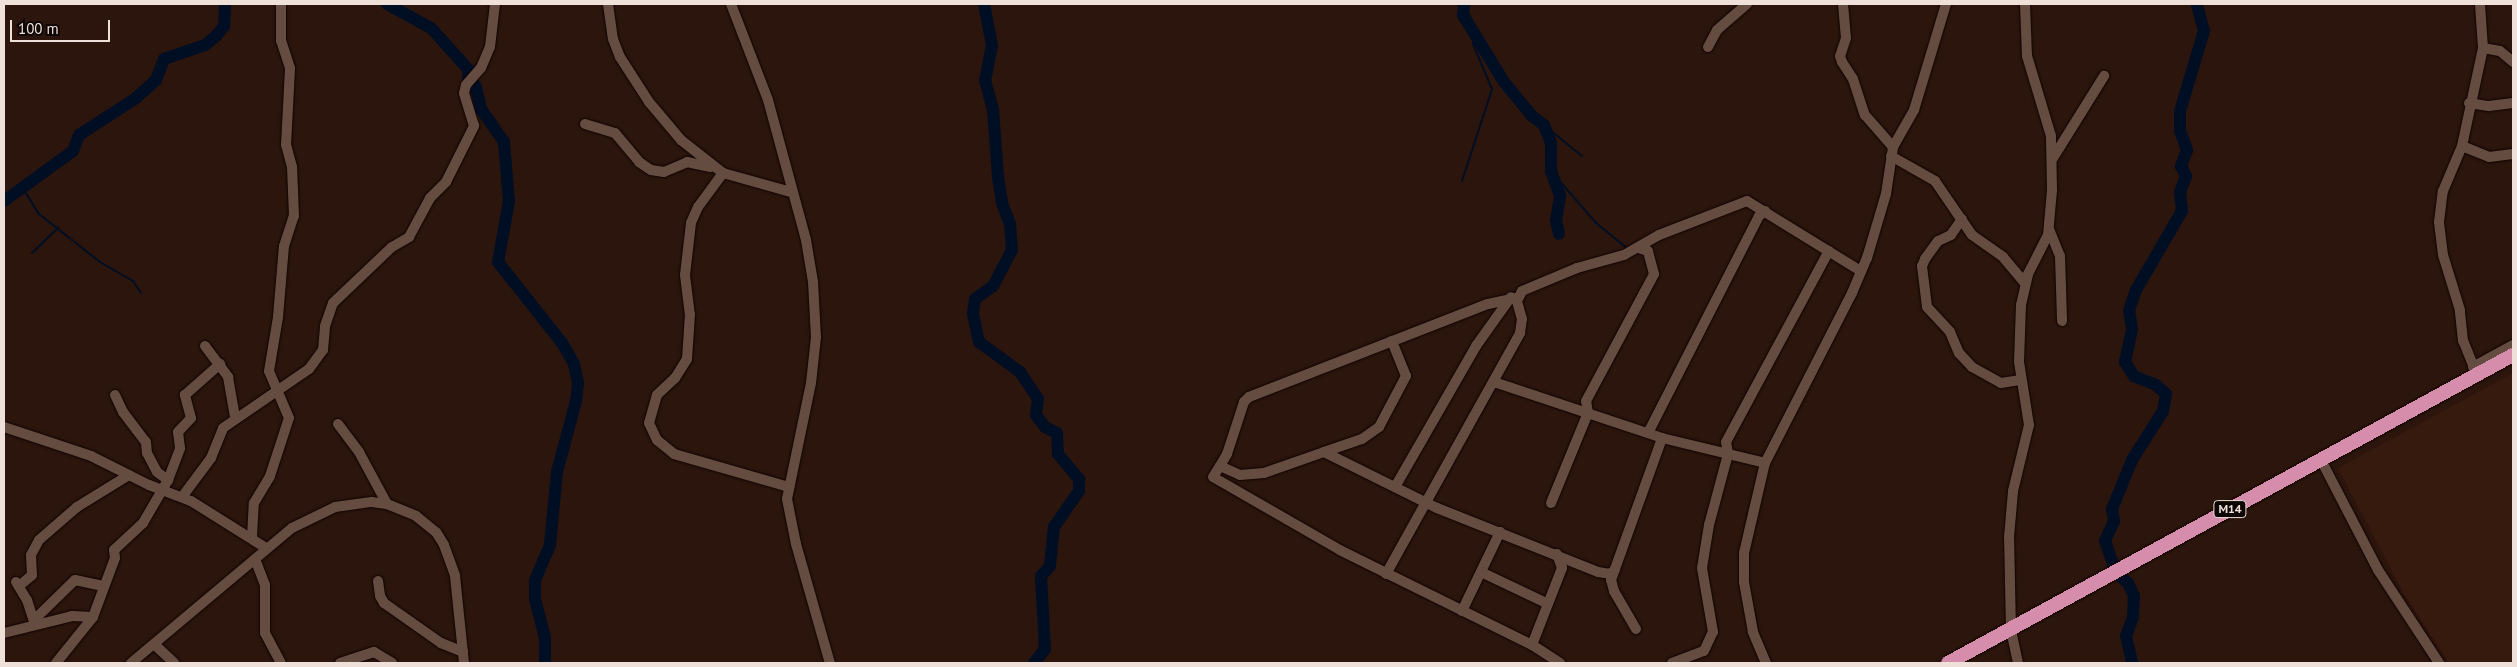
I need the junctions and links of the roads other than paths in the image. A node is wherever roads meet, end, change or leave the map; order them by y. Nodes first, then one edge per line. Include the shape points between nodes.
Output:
1 (281, 4) edge
2 (495, 4) edge
3 (608, 4) edge
4 (731, 4) edge
5 (1747, 4) edge
6 (1946, 4) edge
7 (2025, 4) edge
8 (2480, 4) edge
9 (1846, 5) edge
10 (1708, 47) dead end
11 (2483, 48) junction
12 (2513, 62) edge
13 (2104, 76) dead end
14 (2469, 103) junction
15 (2513, 103) edge
16 (585, 124) dead end
17 (2462, 146) junction
18 (1892, 151) junction
19 (2513, 154) edge
20 (2052, 159) junction
21 (719, 171) junction
22 (791, 192) junction
23 (1765, 211) junction
24 (1962, 219) junction
25 (2049, 229) junction
26 (1638, 248) junction
27 (1829, 251) junction
28 (1861, 271) junction
29 (2025, 283) junction
30 (1514, 298) junction
31 (2062, 321) dead end
32 (1392, 341) junction
33 (2513, 345) edge
34 (205, 346) dead end
35 (2513, 355) edge
36 (220, 364) junction
37 (2475, 371) junction
38 (2021, 380) junction
39 (1494, 382) junction
40 (279, 392) junction
41 (115, 395) dead end
42 (1588, 413) junction
43 (235, 417) junction
44 (338, 424) dead end
45 (4, 427) edge
46 (1649, 431) junction
47 (1662, 438) junction
48 (1324, 452) junction
49 (1728, 454) junction
50 (2321, 460) junction
51 (1765, 463) junction
52 (1220, 466) junction
53 (129, 475) junction
54 (168, 480) junction
55 (789, 487) junction
56 (1396, 487) junction
57 (163, 491) junction
58 (182, 497) junction
59 (1425, 503) junction
60 (1551, 503) dead end
61 (387, 504) junction
62 (1500, 532) junction
63 (252, 537) junction
64 (266, 548) junction
65 (1557, 554) junction
66 (255, 559) junction
67 (1580, 564) junction
68 (1562, 568) junction
69 (1615, 570) junction
70 (1481, 572) junction
71 (1598, 572) junction
72 (1386, 574) junction
73 (378, 582) dead end
74 (104, 586) junction
75 (1613, 589) junction
76 (1548, 604) junction
77 (1462, 611) junction
78 (93, 617) junction
79 (35, 623) junction
80 (1636, 629) dead end
81 (2011, 630) junction
82 (4, 633) edge
83 (155, 645) junction
84 (1532, 645) junction
85 (463, 652) junction
86 (56, 663) edge
87 (131, 663) edge
88 (174, 663) edge
89 (281, 663) edge
90 (340, 663) edge
91 (392, 663) edge
92 (464, 663) edge
93 (830, 663) edge
94 (1560, 663) edge
95 (1672, 663) edge
96 (1766, 663) edge
97 (1948, 663) edge
98 (2018, 663) edge
99 (2439, 663) edge

1 - 40 street via 281,41 290,68 286,145 292,167 294,216 283,253 278,317 269,371
2 - 40 street via 493,37 479,72 467,83 464,93 474,126 446,182 430,198 409,237 392,247 338,296 329,310 323,350 309,369
3 - 21 street via 613,39 620,58 665,122 692,150
4 - 22 street via 768,100
5 - 10 street via 1717,30
6 - 18 street via 1914,110
7 - 20 street via 2026,51 2051,136
8 - 11 street
9 - 18 street via 1846,38 1840,56 1853,79 1865,115
11 - 12 street via 2500,52
11 - 14 street
13 - 20 street
14 - 15 street via 2489,106
14 - 17 street
16 - 21 street via 615,133 639,162 651,170 664,172 687,162
17 - 19 street via 2489,157
17 - 37 street via 2440,206 2440,232 2443,255 2460,310 2463,341
18 - 24 street via 1935,181
18 - 28 street via 1877,229
20 - 25 street
21 - 22 street
21 - 55 street via 691,223 685,275 690,314 687,359 675,378 657,395 649,423 657,440 674,454
22 - 55 street via 806,240 816,329 809,401
23 - 26 street via 1746,201 1659,235
23 - 27 street
23 - 46 street via 1758,216
24 - 29 street via 1972,234 2003,257
24 - 38 street via 1951,235 1938,240 1922,266 1927,307 1950,332 1959,353 1972,367 2001,383
25 - 29 street
25 - 31 street via 2060,256
26 - 30 street via 1549,278
26 - 42 street via 1648,251 1654,274 1586,401
27 - 28 street
27 - 49 street via 1726,442
28 - 51 street
29 - 38 street via 2018,351
30 - 32 street
30 - 39 street via 1522,326
30 - 56 street via 1476,346
32 - 48 street via 1406,376 1379,427 1362,439
32 - 52 street via 1246,399
33 - 37 street
34 - 36 street
35 - 37 highway, M14
36 - 43 street via 230,385
36 - 54 street via 185,395 191,418 178,432 180,448
37 - 50 highway, M14
38 - 81 street via 2028,404 2029,425 2011,507
39 - 42 street
39 - 59 street
40 - 43 street
40 - 63 street via 289,418 270,476 254,504
41 - 54 street via 123,412 146,442 147,453 158,472
42 - 46 street
42 - 60 street
43 - 58 street via 218,436 211,458
44 - 61 street via 359,452
45 - 53 street via 84,453
46 - 47 street
47 - 49 street
47 - 69 street
48 - 52 street via 1264,474 1240,475
48 - 56 street
49 - 51 street
49 - 95 street via 1711,516 1702,568 1713,632 1704,651
50 - 81 highway, M14
50 - 99 street via 2378,570
51 - 96 street via 1744,553 1744,582 1753,632
52 - 72 street via 1212,477
53 - 57 street
53 - 79 street via 77,507 39,540 31,554 32,575 18,584
54 - 57 street
55 - 93 street via 788,509 792,528
56 - 59 street
57 - 58 street
57 - 74 street via 143,523 114,550
58 - 63 street
59 - 62 street
59 - 72 street
61 - 64 street via 359,502 328,510 292,528
61 - 85 street via 422,520 444,545 455,576
62 - 65 street
62 - 70 street
63 - 64 street
64 - 66 street
65 - 67 street
65 - 68 street
66 - 83 street
66 - 89 street via 265,585 265,633
67 - 68 street via 1572,563
67 - 71 street
68 - 76 street
69 - 71 street via 1610,574
69 - 75 street via 1611,580
70 - 76 street
70 - 77 street
71 - 75 street
72 - 77 street
73 - 85 street via 384,603 441,643
74 - 78 street
74 - 79 street via 75,580
75 - 80 street
76 - 84 street
77 - 84 street
78 - 79 street via 72,616
78 - 86 street
79 - 82 street
81 - 97 highway, M14
81 - 98 street
83 - 87 street
83 - 88 street
84 - 94 street
85 - 92 street
90 - 91 street via 374,652

